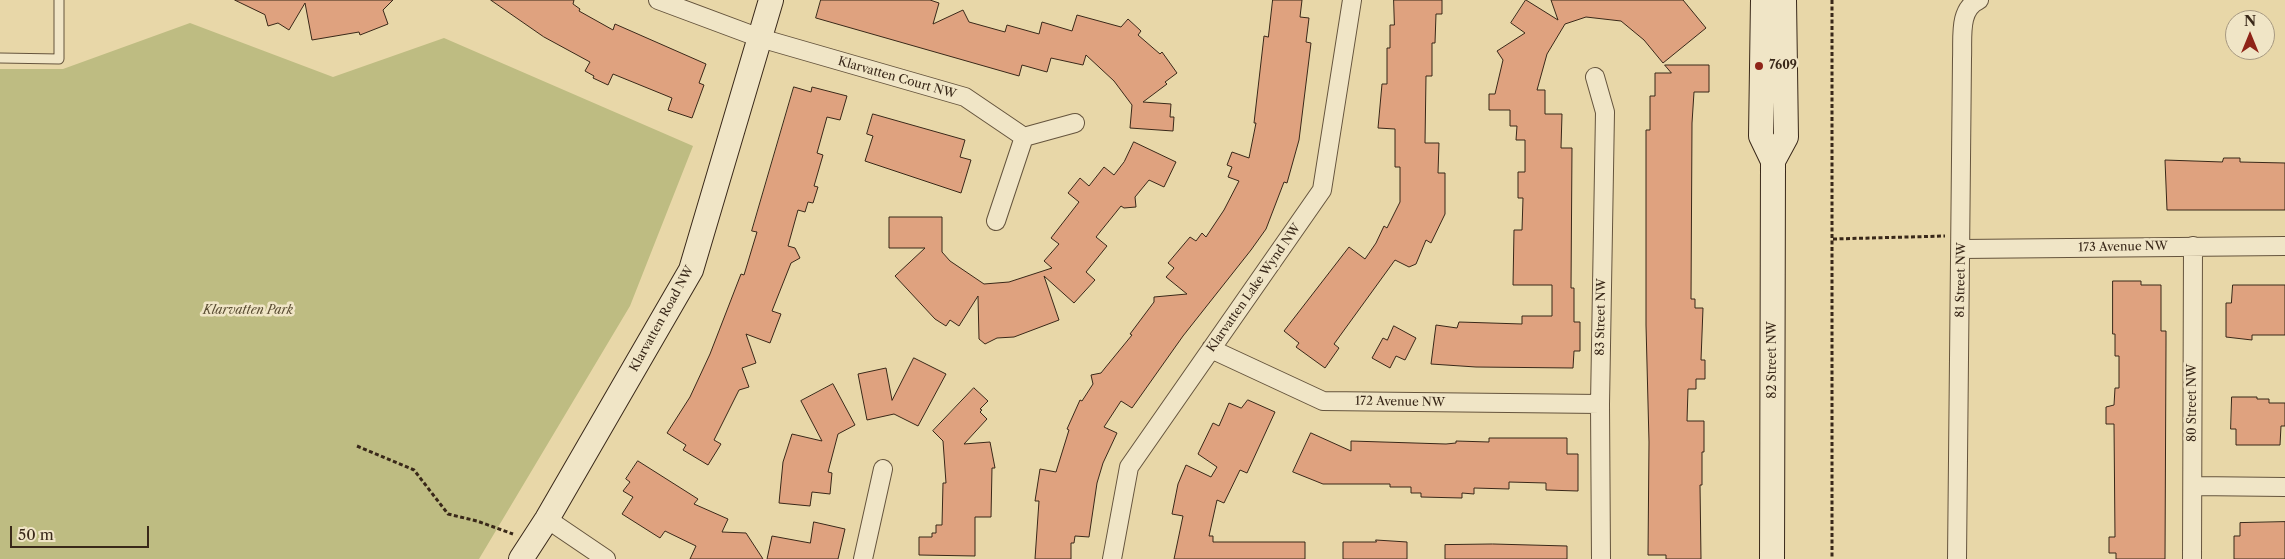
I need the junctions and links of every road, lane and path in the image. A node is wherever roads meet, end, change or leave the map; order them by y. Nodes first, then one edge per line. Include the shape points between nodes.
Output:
1 (59, 0) edge
2 (658, 0) edge
3 (771, 0) edge
4 (1352, 0) edge
5 (1763, 0) edge
6 (1784, 0) edge
7 (1832, 0) edge
8 (1975, 2) edge
9 (760, 38) junction
10 (0, 58) edge
11 (1595, 77) dead end
12 (1075, 123) dead end
13 (1024, 137) junction
14 (1773, 161) junction
15 (996, 221) dead end
16 (1833, 239) junction
17 (1961, 242) junction
18 (2193, 246) junction
19 (2285, 246) edge
20 (1211, 349) junction
21 (1600, 404) junction
22 (357, 446) dead end
23 (883, 470) dead end
24 (2193, 486) junction
25 (2285, 486) edge
26 (547, 519) junction
27 (526, 550) edge
28 (606, 559) edge
29 (864, 559) edge
30 (1112, 559) edge
31 (1601, 559) edge
32 (1772, 559) edge
33 (1832, 559) edge
34 (1957, 559) edge
35 (2192, 559) edge

1 - 10 lane via 59,59
2 - 9 street, Klarvatten Court NW
3 - 9 main road, Klarvatten Road NW
4 - 20 street, Klarvatten Lake Wynd NW via 1322,190
5 - 14 main road, 82 Street NW via 1761,136
6 - 14 main road, 82 Street NW via 1786,137
7 - 16 path
8 - 17 street, 81 Street NW via 1964,16
9 - 13 street, Klarvatten Court NW via 965,97
9 - 26 main road, Klarvatten Road NW via 691,270
11 - 21 street, 83 Street NW via 1606,112
12 - 13 street
13 - 15 street
14 - 32 main road, 82 Street NW
16 - 17 path
16 - 33 path
17 - 18 street, 173 Avenue NW
17 - 34 street, 81 Street NW
18 - 19 street, 173 Avenue NW
18 - 24 street, 80 Street NW
20 - 21 street, 172 Avenue NW via 1324,401
20 - 30 street, Klarvatten Lake Wynd NW via 1129,467
21 - 31 street, 83 Street NW
22 - 27 path via 414,470 448,514 477,521
23 - 29 street
24 - 25 street
24 - 35 street, 80 Street NW
26 - 27 main road, Klarvatten Road NW
26 - 28 street

